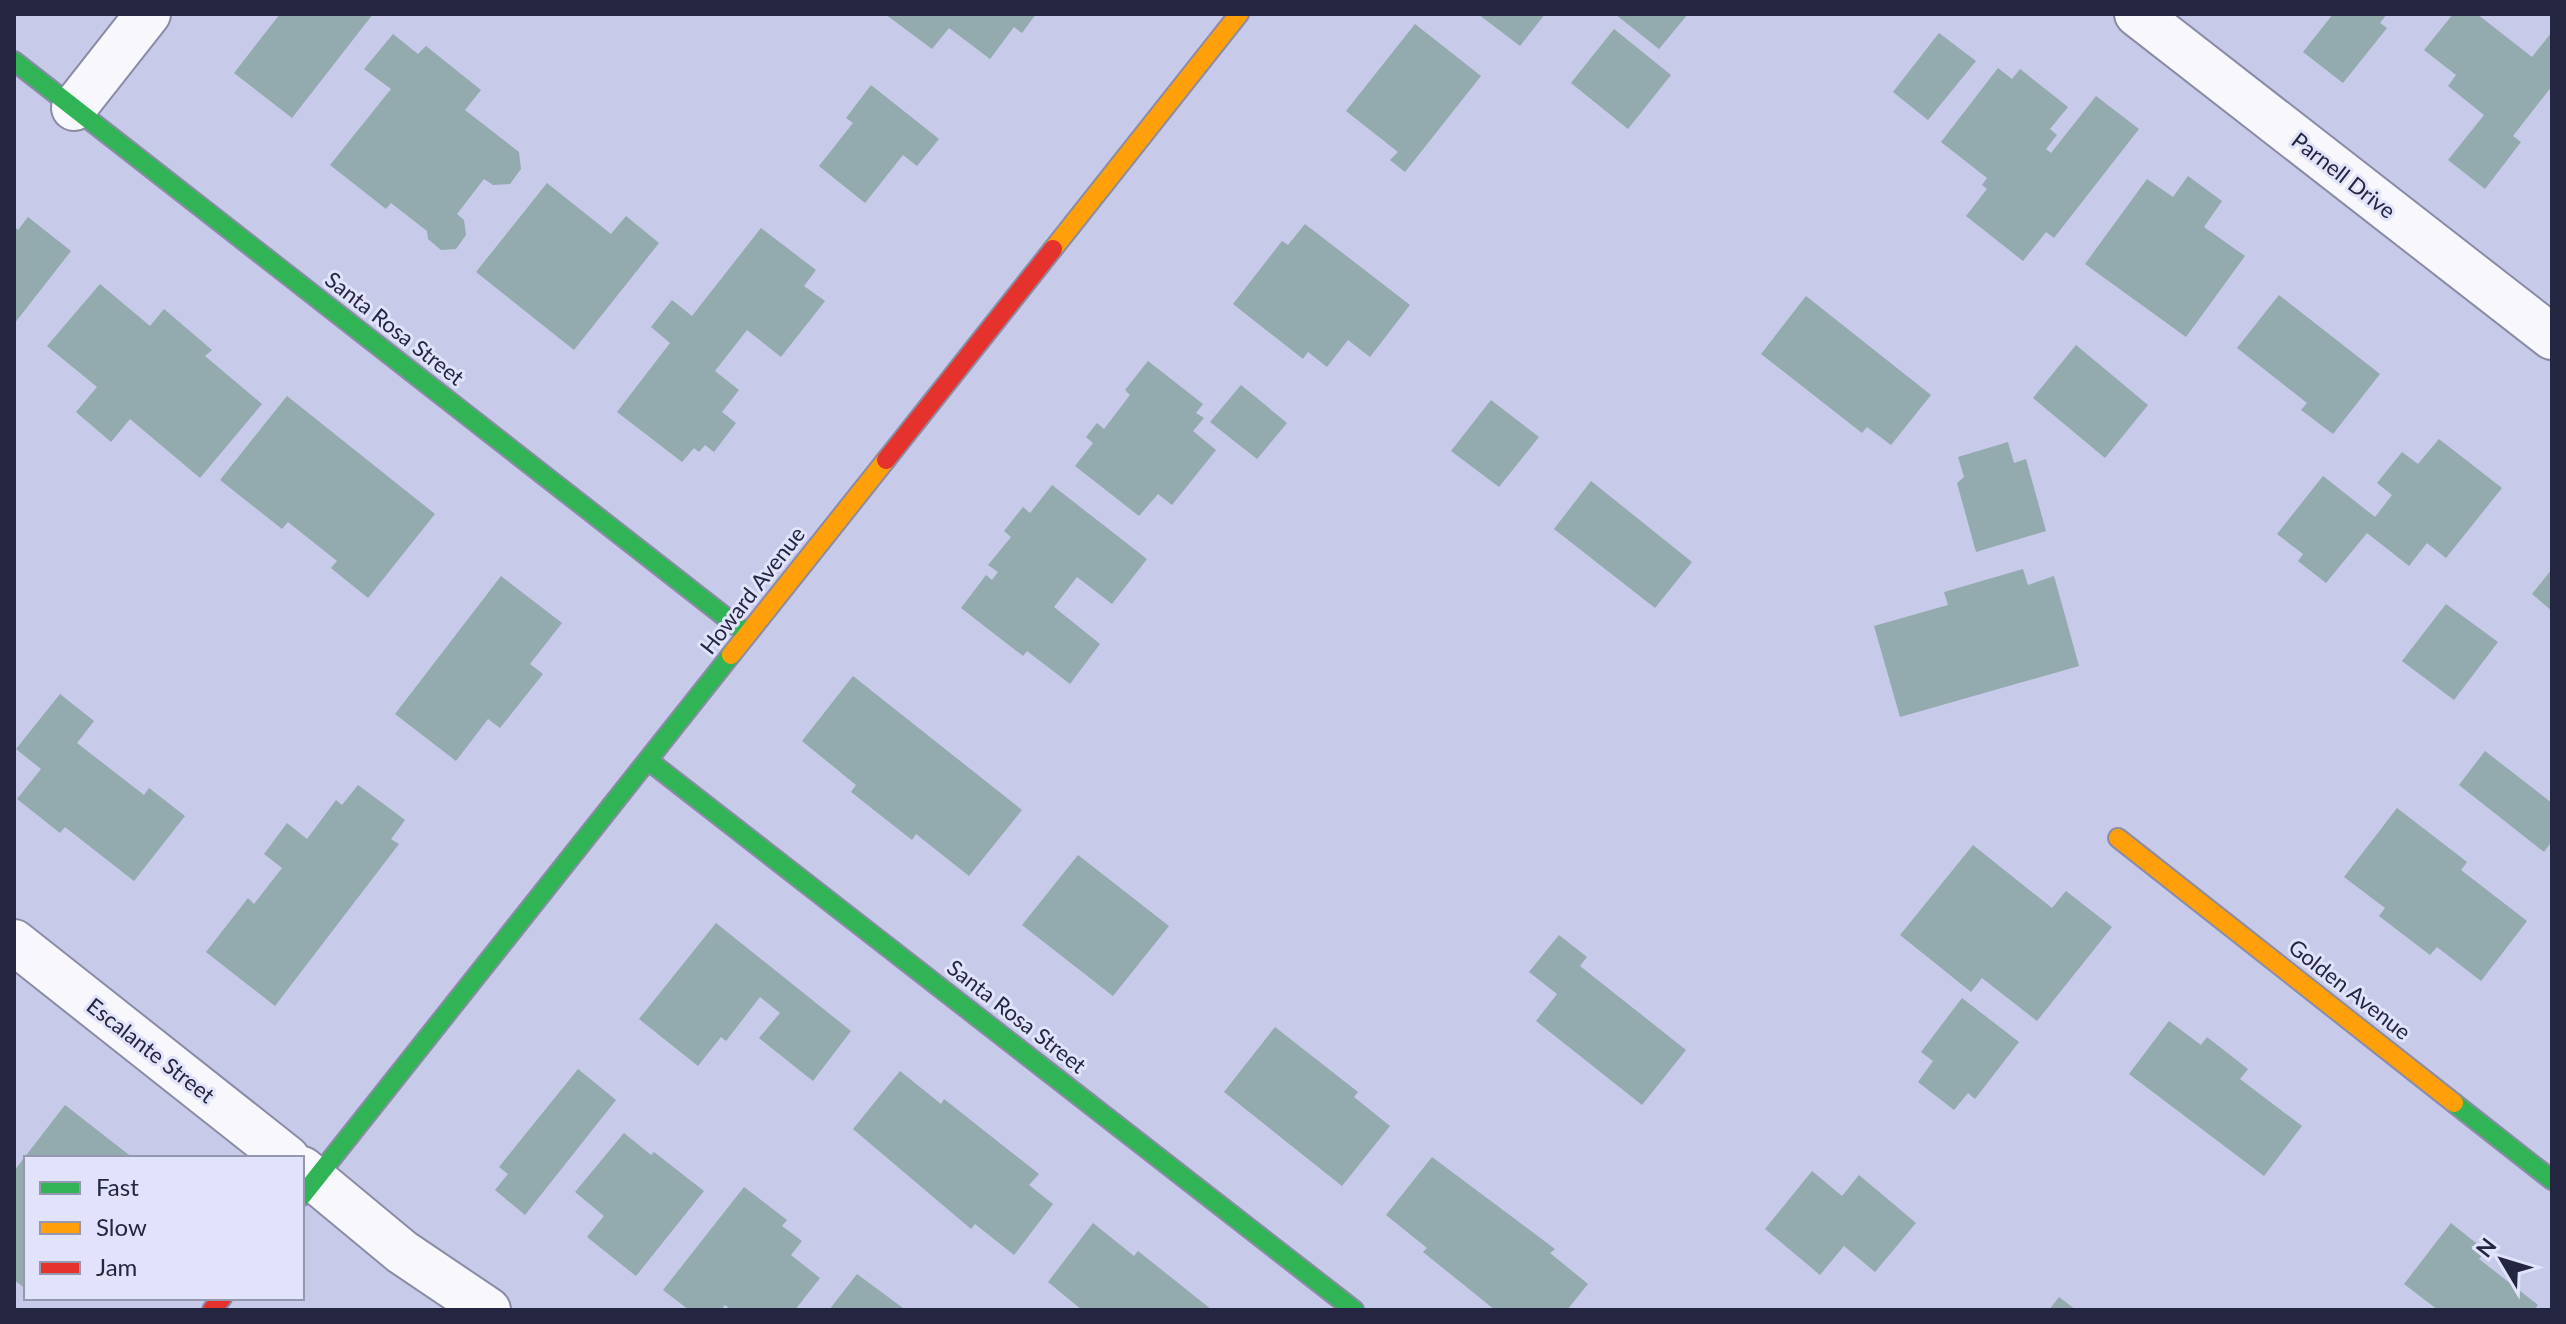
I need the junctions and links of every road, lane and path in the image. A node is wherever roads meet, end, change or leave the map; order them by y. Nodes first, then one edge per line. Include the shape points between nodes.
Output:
1 (148, 14) edge
2 (1239, 14) edge
3 (2137, 14) edge
4 (14, 61) edge
5 (74, 108) junction
6 (2552, 337) edge
7 (747, 634) junction
8 (649, 761) junction
9 (2118, 838) dead end
10 (14, 942) edge
11 (277, 1156) edge
12 (304, 1174) edge
13 (304, 1178) edge
14 (2552, 1180) edge
15 (488, 1310) edge
16 (1354, 1310) edge

1 - 5 street
2 - 7 street, Howard Avenue
3 - 6 street, Parnell Drive
4 - 5 street, Santa Rosa Street
5 - 7 street, Santa Rosa Street
7 - 8 street, Howard Avenue
8 - 12 street, Howard Avenue
8 - 16 street, Santa Rosa Street
9 - 14 street, Golden Avenue
10 - 11 street, Escalante Street
13 - 15 street, Escalante Street

